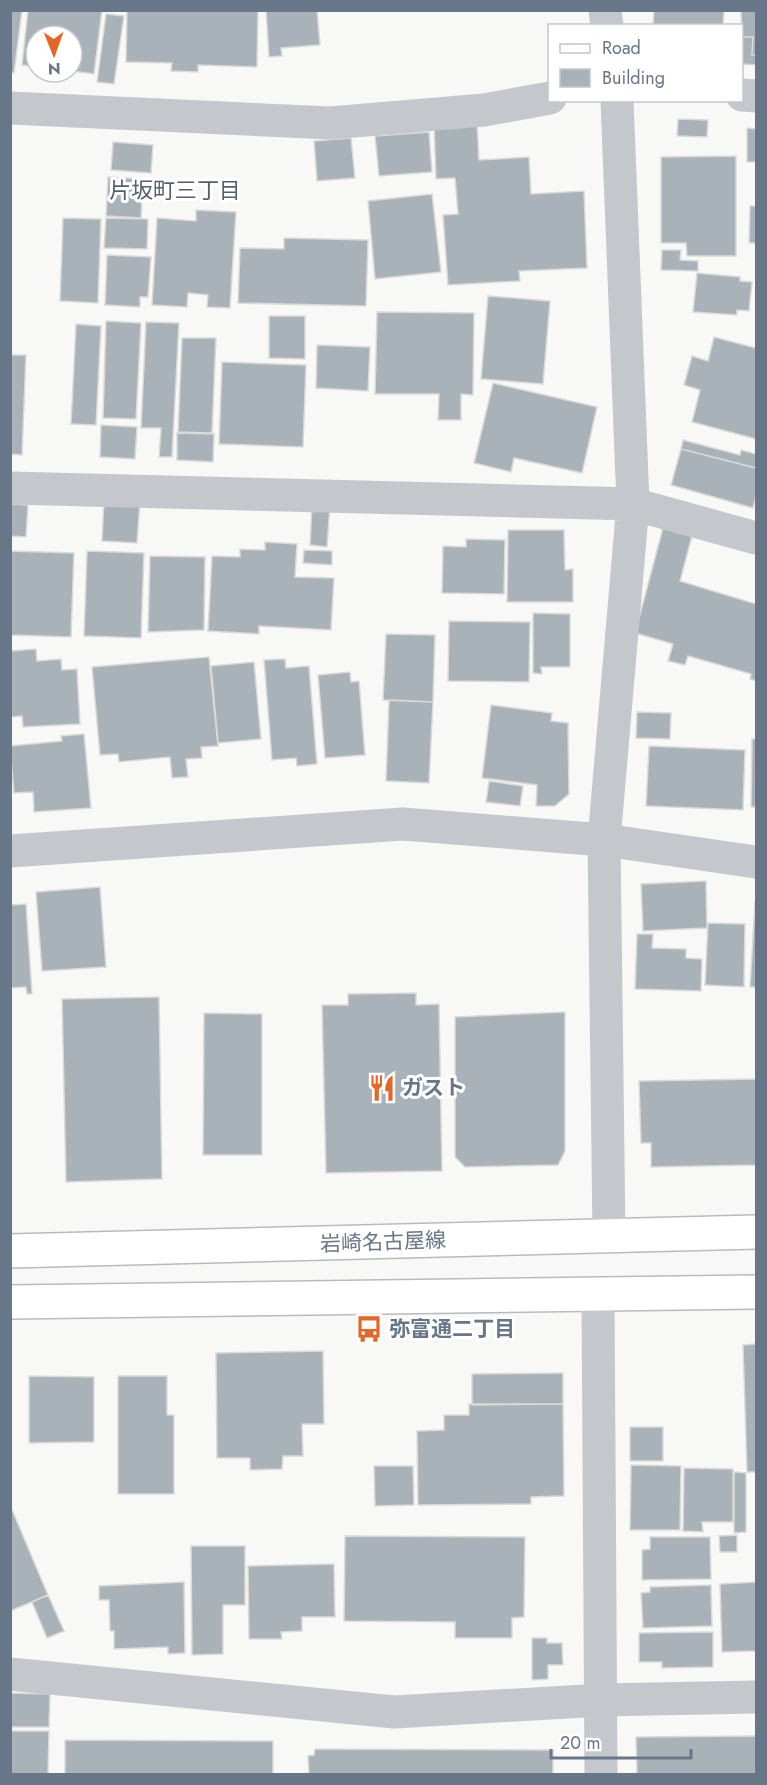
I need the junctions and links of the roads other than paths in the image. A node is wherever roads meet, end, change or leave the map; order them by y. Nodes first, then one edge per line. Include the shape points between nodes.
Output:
1 (548, 98) edge
2 (617, 102) edge
3 (10, 108) edge
4 (10, 488) edge
5 (633, 504) junction
6 (756, 538) edge
7 (603, 840) junction
8 (10, 851) edge
9 (756, 862) edge
10 (756, 1232) edge
11 (609, 1236) junction
12 (10, 1251) edge
13 (756, 1293) edge
14 (598, 1294) junction
15 (10, 1302) edge
16 (10, 1674) edge
17 (756, 1696) edge
18 (602, 1700) junction
19 (601, 1774) edge

1 - 3 street via 484,110 330,123
2 - 5 street
4 - 5 street
5 - 6 street
5 - 7 street
7 - 8 street via 403,824
7 - 9 street
7 - 11 street
10 - 11 main road, 岩崎名古屋線
11 - 12 main road, 岩崎名古屋線
13 - 14 main road
14 - 15 main road
14 - 18 street
16 - 18 street via 394,1712
17 - 18 street
18 - 19 street

